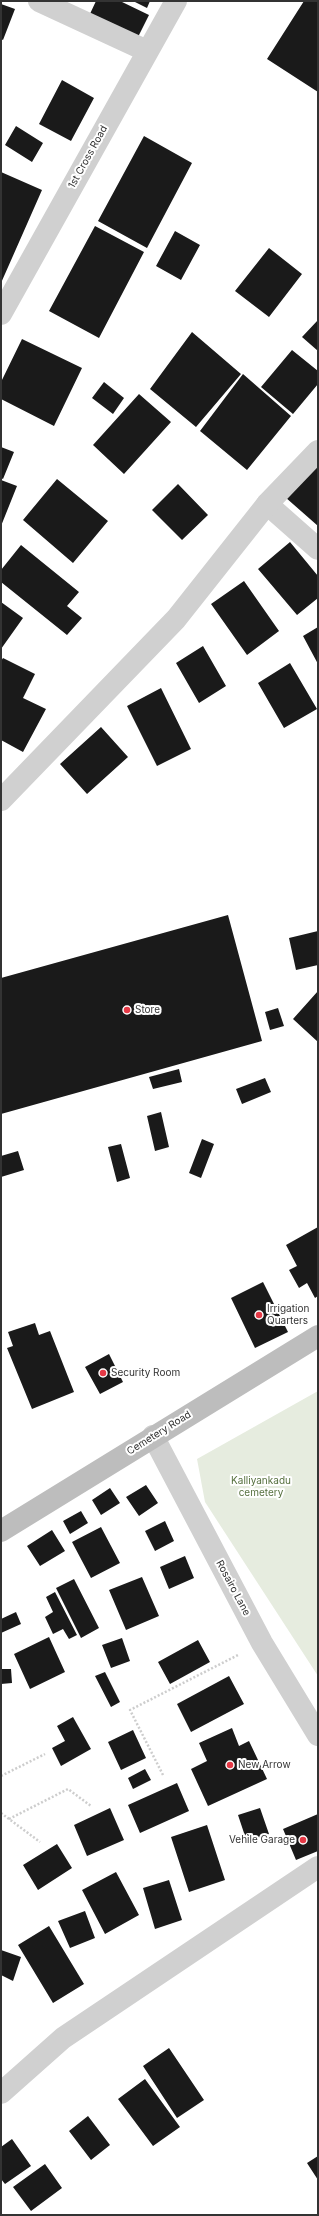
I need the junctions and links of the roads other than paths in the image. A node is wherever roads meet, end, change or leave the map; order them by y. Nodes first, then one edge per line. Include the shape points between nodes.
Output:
1 (39, 1) edge
2 (176, 1) edge
3 (147, 51) junction
4 (1, 314) edge
5 (318, 451) edge
6 (267, 504) junction
7 (318, 549) edge
8 (1, 800) edge
9 (318, 1336) edge
10 (153, 1436) junction
11 (1, 1531) edge
12 (318, 1735) edge
13 (318, 1867) edge
14 (1, 2093) edge

1 - 3 street
2 - 3 street, 1st Cross Road
3 - 4 street, 1st Cross Road
5 - 6 street
6 - 7 street
6 - 8 street via 176,619
9 - 10 main road, Cemetery Road
10 - 11 main road, Cemetery Road
10 - 12 street, Rosairo Lane via 262,1643
13 - 14 street via 63,2038

